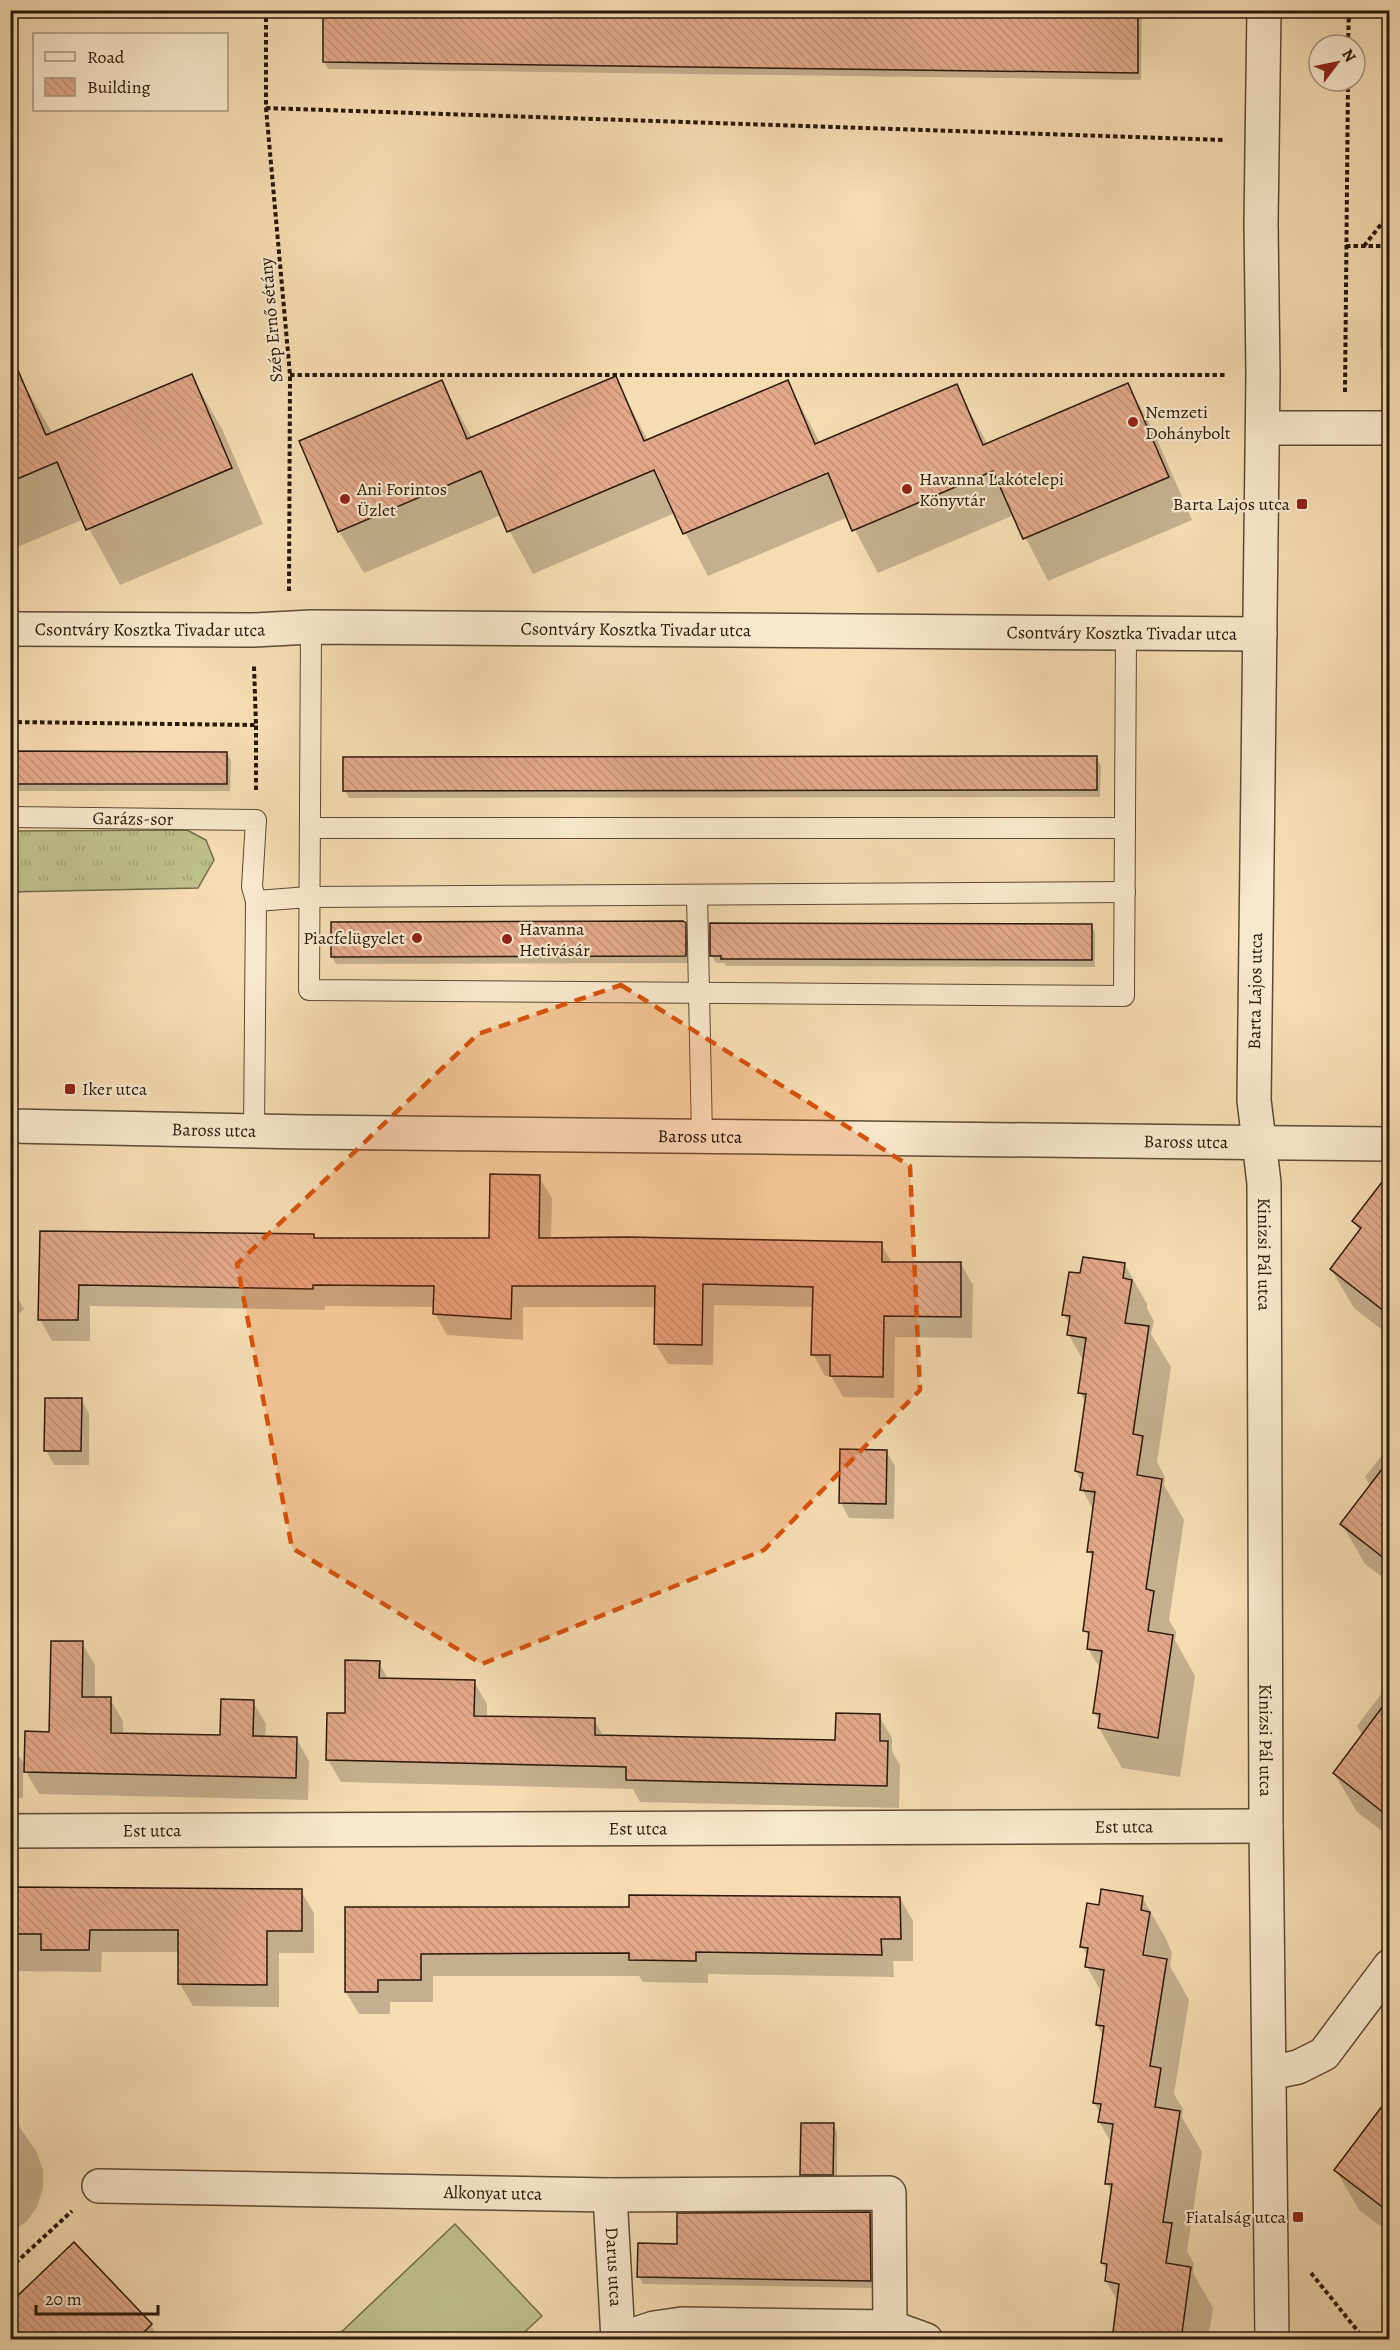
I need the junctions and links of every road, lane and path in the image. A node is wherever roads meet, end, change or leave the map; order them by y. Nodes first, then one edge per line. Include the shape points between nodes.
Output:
1 (266, 10) edge
2 (1264, 10) edge
3 (1349, 10) edge
4 (1348, 33) edge
5 (1348, 93) edge
6 (266, 108) junction
7 (1262, 141) junction
8 (1389, 213) edge
9 (1346, 246) junction
10 (1364, 246) junction
11 (1389, 246) edge
12 (290, 375) junction
13 (1263, 375) junction
14 (1263, 428) junction
15 (1344, 428) junction
16 (1389, 428) edge
17 (300, 628) junction
18 (10, 629) edge
19 (253, 630) junction
20 (1126, 633) junction
21 (1260, 634) junction
22 (10, 722) edge
23 (256, 725) junction
24 (10, 817) edge
25 (256, 820) junction
26 (310, 828) junction
27 (1125, 828) junction
28 (1125, 892) junction
29 (697, 895) junction
30 (309, 897) junction
31 (256, 900) junction
32 (698, 993) junction
33 (10, 1126) edge
34 (254, 1131) junction
35 (702, 1137) junction
36 (1258, 1143) junction
37 (1389, 1144) edge
38 (1266, 1826) junction
39 (10, 1831) edge
40 (1389, 1966) edge
41 (1269, 2073) junction
42 (99, 2186) joint
43 (610, 2195) junction
44 (10, 2268) edge
45 (1307, 2268) dead end
46 (890, 2327) junction
47 (618, 2339) edge
48 (926, 2340) edge
49 (1272, 2340) edge
50 (1365, 2340) edge

1 - 6 path, Szép Ernő sétány
2 - 7 street, Barta Lajos utca
3 - 4 path
5 - 9 path
6 - 7 path
6 - 12 path, Szép Ernő sétány
7 - 13 street, Barta Lajos utca
8 - 10 path
9 - 10 path
9 - 15 path
10 - 11 path
12 - 13 path
12 - 17 path, Szép Ernő sétány
13 - 14 street, Barta Lajos utca
14 - 15 street
14 - 21 street, Barta Lajos utca
15 - 16 street
17 - 19 street, Csontváry Kosztka Tivadar utca
17 - 20 street, Csontváry Kosztka Tivadar utca
17 - 26 lane
18 - 19 street, Csontváry Kosztka Tivadar utca
19 - 23 path
20 - 21 street, Csontváry Kosztka Tivadar utca
20 - 27 lane
21 - 36 street, Barta Lajos utca via 1254,1100
22 - 23 path
23 - 25 path
24 - 25 lane, Garázs-sor
25 - 31 lane via 252,887
26 - 27 lane
26 - 30 lane
27 - 28 lane
28 - 29 lane
28 - 32 lane via 1124,996
29 - 30 lane
29 - 32 lane
30 - 31 lane
30 - 32 lane via 309,990
31 - 34 lane
32 - 35 lane
33 - 34 street, Baross utca
34 - 35 street, Baross utca
35 - 36 street, Baross utca
36 - 37 street, Baross utca
36 - 38 street, Kinizsi Pál utca via 1264,1183
38 - 39 street, Est utca
38 - 41 street, Kinizsi Pál utca
40 - 41 street via 1324,2054 1298,2067
41 - 49 street, Kinizsi Pál utca
42 - 43 street, Alkonyat utca
42 - 44 path
43 - 46 street, Alkonyat utca via 889,2193
43 - 47 street, Darus utca
45 - 50 path
46 - 47 street, Darus utca via 682,2324
46 - 48 street, Darus utca

